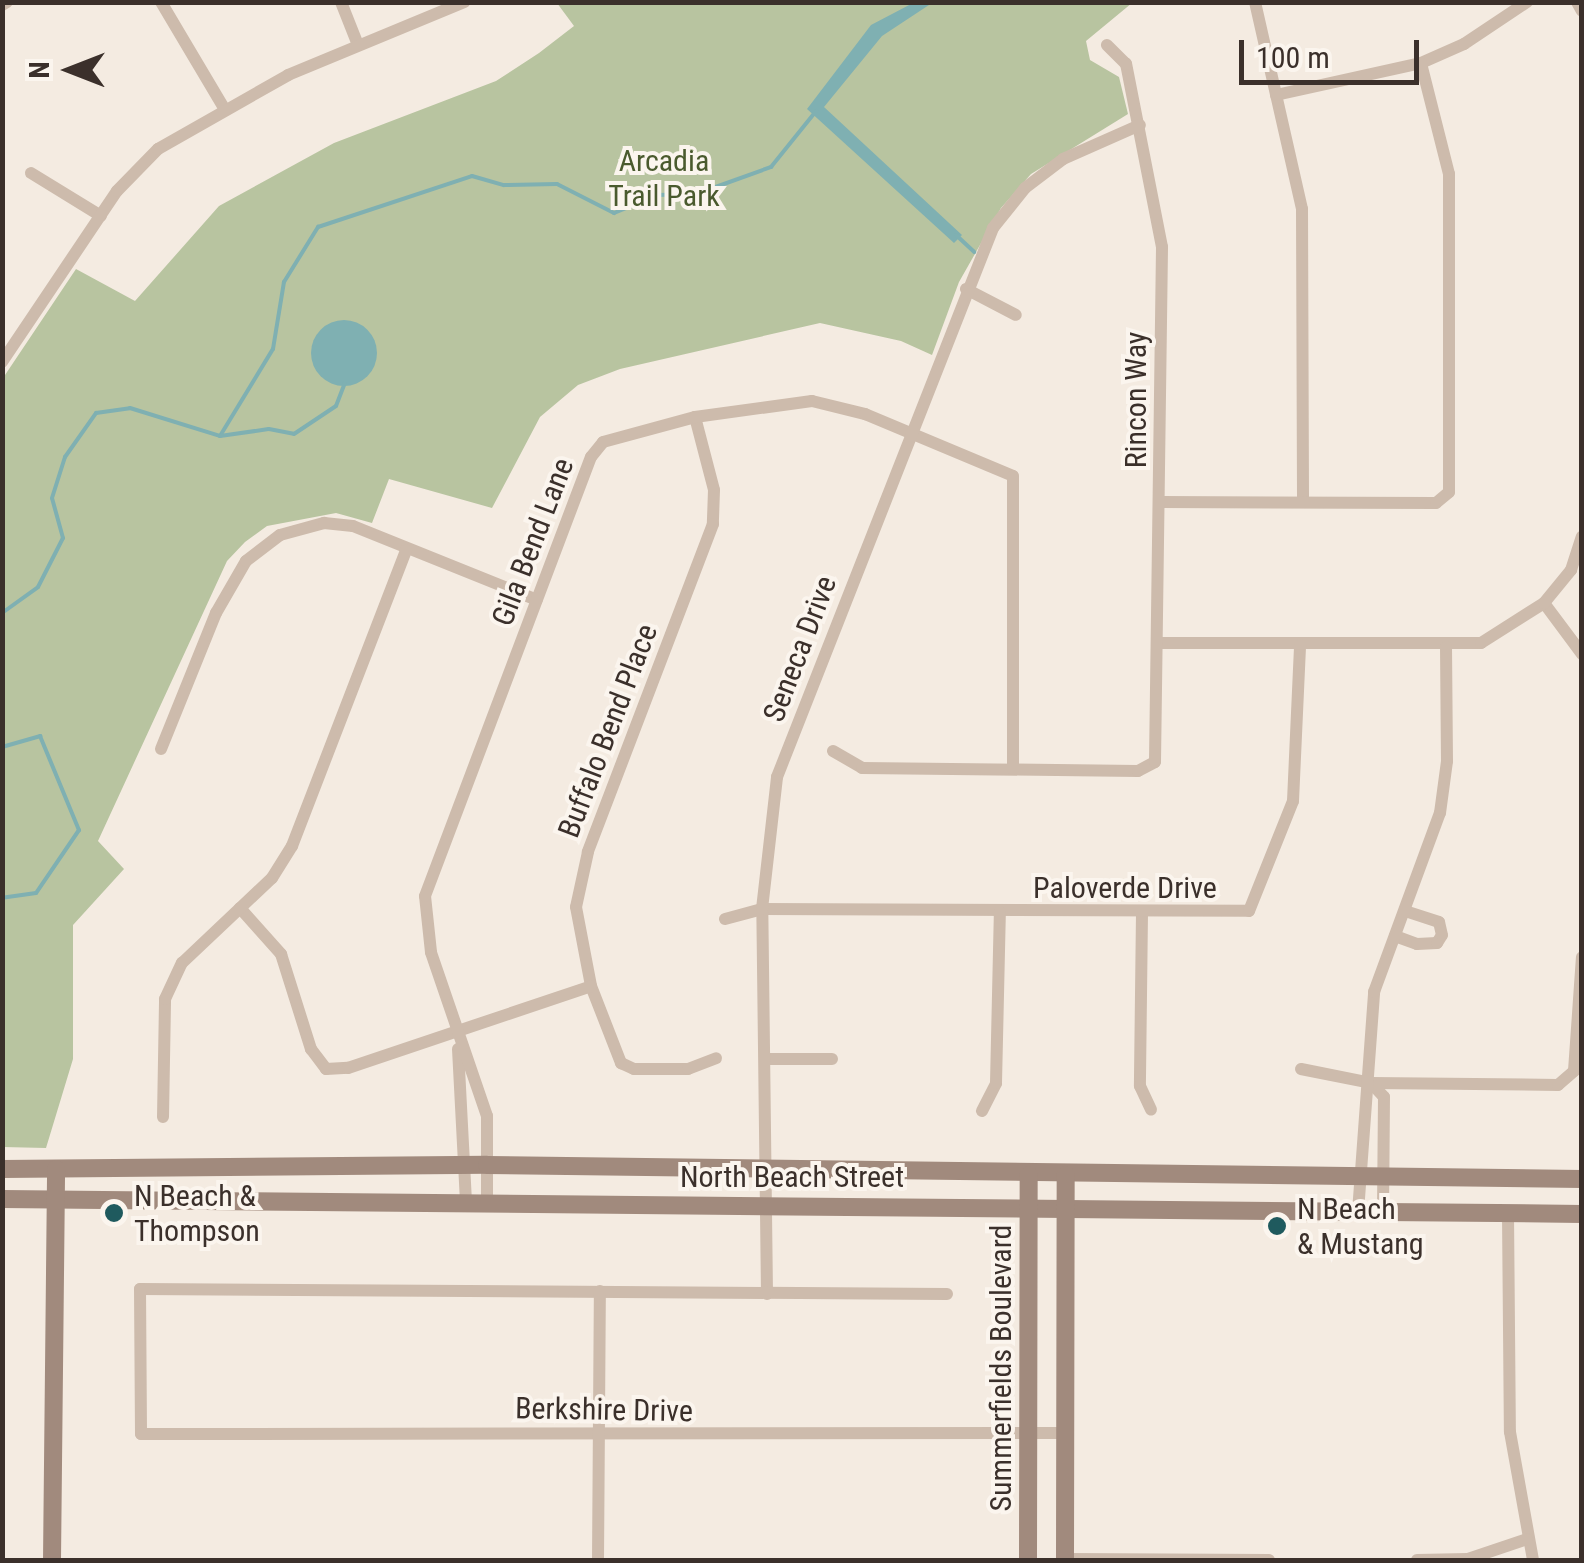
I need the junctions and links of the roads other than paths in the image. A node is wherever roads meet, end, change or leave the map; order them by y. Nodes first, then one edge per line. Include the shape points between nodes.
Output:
1 (161, 2) edge
2 (342, 2) edge
3 (464, 2) edge
4 (1255, 2) edge
5 (1527, 2) edge
6 (1577, 2) edge
7 (1582, 11) edge
8 (358, 45) junction
9 (1107, 45) dead end
10 (1420, 63) junction
11 (1276, 95) junction
12 (224, 108) junction
13 (1140, 126) junction
14 (32, 173) dead end
15 (101, 216) junction
16 (966, 289) junction
17 (1016, 315) dead end
18 (5, 354) edge
19 (696, 417) junction
20 (910, 432) junction
21 (1161, 502) junction
22 (1303, 502) junction
23 (1582, 537) edge
24 (406, 550) junction
25 (537, 600) junction
26 (1544, 604) junction
27 (1159, 643) junction
28 (1300, 645) junction
29 (1446, 648) junction
30 (1582, 654) edge
31 (162, 749) dead end
32 (833, 751) dead end
33 (1013, 769) junction
34 (240, 908) junction
35 (762, 910) junction
36 (1404, 911) junction
37 (1000, 912) junction
38 (1142, 913) junction
39 (726, 919) dead end
40 (1395, 936) junction
41 (1582, 957) edge
42 (590, 986) junction
43 (456, 1032) junction
44 (716, 1058) dead end
45 (766, 1060) junction
46 (832, 1060) dead end
47 (1301, 1069) dead end
48 (1371, 1083) junction
49 (1150, 1110) dead end
50 (982, 1111) dead end
51 (163, 1118) dead end
52 (487, 1165) junction
53 (466, 1166) junction
54 (56, 1168) junction
55 (2, 1169) edge
56 (765, 1170) junction
57 (1029, 1175) junction
58 (1066, 1176) junction
59 (1358, 1178) junction
60 (1384, 1178) junction
61 (1582, 1179) edge
62 (2, 1198) edge
63 (56, 1199) junction
64 (466, 1200) junction
65 (488, 1200) junction
66 (766, 1204) junction
67 (1028, 1206) junction
68 (1066, 1206) junction
69 (1358, 1212) junction
70 (1383, 1212) junction
71 (1508, 1214) junction
72 (1582, 1214) edge
73 (600, 1290) junction
74 (766, 1294) junction
75 (947, 1294) dead end
76 (1066, 1433) junction
77 (598, 1434) junction
78 (1028, 1436) junction
79 (1528, 1539) junction
80 (52, 1560) edge
81 (598, 1560) edge
82 (1028, 1560) edge
83 (1065, 1560) edge
84 (1269, 1560) edge
85 (1417, 1560) edge
86 (1533, 1560) edge

1 - 12 street
2 - 8 street
3 - 8 street
4 - 11 street
5 - 10 street via 1464,44
6 - 7 street
8 - 12 street
9 - 13 street, Rincon Way via 1126,64
10 - 11 street
10 - 22 street via 1448,174 1448,492 1436,503
11 - 22 street via 1302,208
12 - 15 street via 144,162
13 - 16 street, Seneca Drive via 1099,138 1026,188 994,228
13 - 21 street, Rincon Way via 1162,247
14 - 15 street
15 - 18 street
16 - 17 street
16 - 20 street, Seneca Drive
19 - 20 street, Gila Bend Lane via 812,401
19 - 25 street, Gila Bend Lane via 603,442 591,457
19 - 42 street, Buffalo Bend Place via 714,490 713,524 582,875 576,919
20 - 33 street, Gila Bend Lane via 1007,472 1018,495
20 - 35 street, Seneca Drive via 777,776
21 - 22 street
21 - 27 street, Rincon Way
23 - 26 street via 1571,570
24 - 25 street
24 - 31 street via 352,526 324,523 280,535 246,562 216,613
24 - 34 street via 292,846 272,878
25 - 43 street, Gila Bend Lane via 426,896 430,952
26 - 29 street via 1481,642
26 - 30 street
27 - 28 street
27 - 33 street, Rincon Way via 1152,766
28 - 29 street
28 - 38 street, Paloverde Drive via 1293,801 1257,902 1244,912
29 - 36 street via 1448,761 1440,813
32 - 33 street via 862,768
34 - 43 street via 281,954 311,1049 326,1069 348,1068
34 - 51 street via 182,963 164,999
35 - 37 street, Paloverde Drive
35 - 39 street, Paloverde Drive
35 - 45 street, Seneca Drive
36 - 40 street
36 - 40 street via 1439,922 1442,935 1418,944
37 - 38 street, Paloverde Drive
37 - 50 street via 996,1083
38 - 49 street via 1140,1086
40 - 48 street via 1374,992
41 - 48 street via 1574,1071 1558,1085
42 - 43 street
42 - 44 street, Buffalo Bend Place via 621,1063 634,1070 688,1070
43 - 52 street, Gila Bend Lane via 487,1116
43 - 53 street, Gila Bend Lane
45 - 46 street
45 - 56 street, Seneca Drive
47 - 48 street
48 - 59 street via 1362,1104
48 - 60 street via 1384,1097
52 - 53 main road, North Beach Street
52 - 56 main road, North Beach Street
52 - 65 street, Gila Bend Lane
53 - 54 main road, North Beach Street
53 - 64 street, Gila Bend Lane
54 - 55 main road, North Beach Street
54 - 63 main road
56 - 57 main road, North Beach Street
56 - 66 street, Seneca Drive
57 - 58 main road, North Beach Street
57 - 67 main road, Summerfields Boulevard
58 - 59 main road, North Beach Street
58 - 68 main road
59 - 60 main road, North Beach Street
59 - 69 street
60 - 61 main road, North Beach Street
60 - 70 street
62 - 63 main road, North Beach Street
63 - 64 main road, North Beach Street
63 - 80 main road
64 - 65 main road, North Beach Street
65 - 66 main road, North Beach Street
66 - 67 main road, North Beach Street
66 - 74 street, Seneca Drive
67 - 68 main road, North Beach Street
67 - 78 main road, Summerfields Boulevard
68 - 69 main road, North Beach Street
68 - 76 main road
69 - 70 main road, North Beach Street
70 - 71 main road, North Beach Street
71 - 72 main road, North Beach Street
71 - 79 street via 1510,1432
73 - 74 street
73 - 77 street
73 - 77 street, Berkshire Drive via 140,1289 141,1434
74 - 75 street
76 - 78 street, Berkshire Drive
76 - 83 main road
77 - 78 street, Berkshire Drive
77 - 81 street
78 - 82 main road, Summerfields Boulevard
79 - 85 street via 1468,1558
79 - 86 street
83 - 84 street

